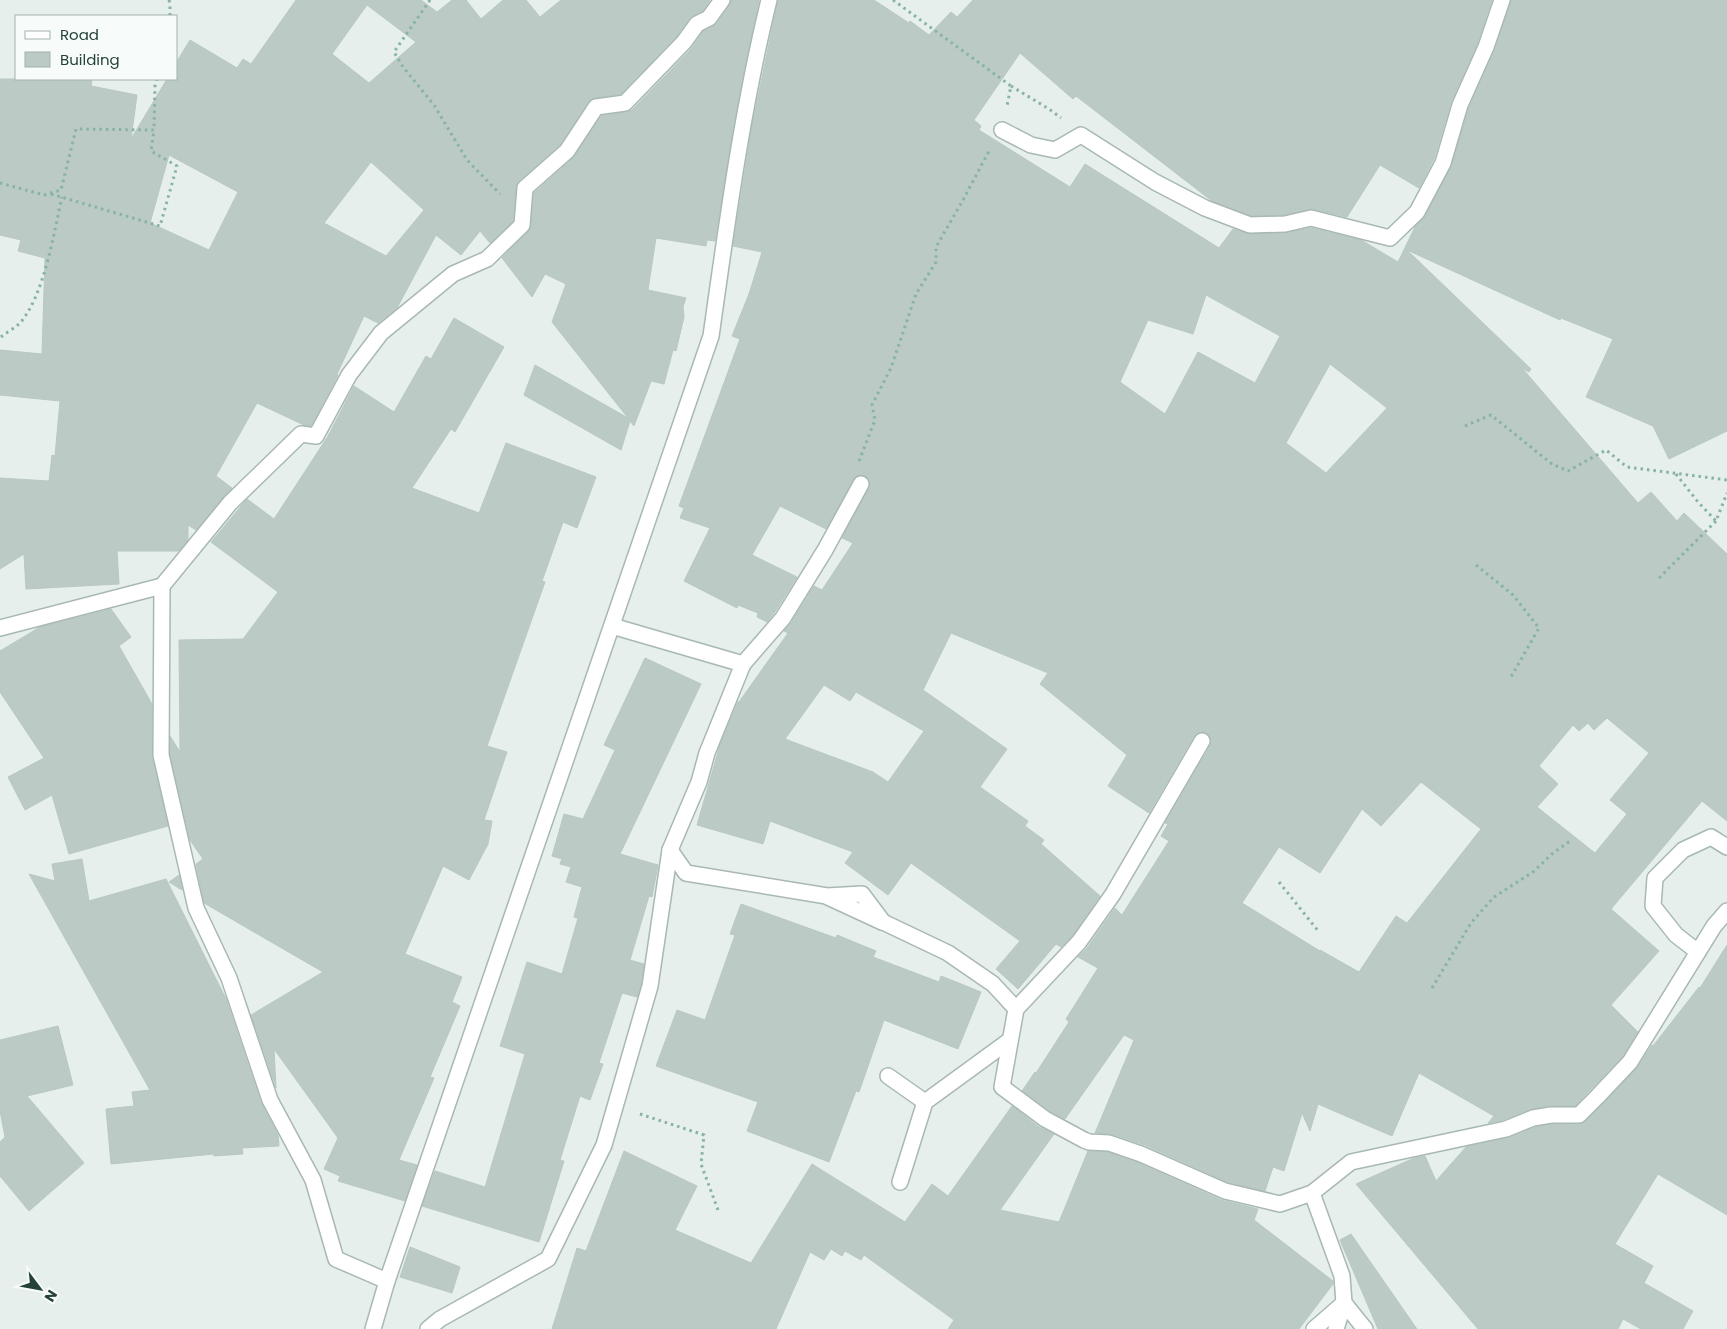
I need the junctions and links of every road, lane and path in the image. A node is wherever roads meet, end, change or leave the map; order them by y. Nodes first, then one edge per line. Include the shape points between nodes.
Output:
1 (169, 0) edge
2 (430, 0) edge
3 (722, 0) edge
4 (769, 0) edge
5 (893, 0) edge
6 (1502, 0) edge
7 (170, 15) edge
8 (157, 80) edge
9 (1011, 86) junction
10 (154, 130) junction
11 (1002, 130) junction
12 (1081, 135) junction
13 (0, 183) edge
14 (50, 193) junction
15 (62, 197) junction
16 (522, 218) junction
17 (1, 336) edge
18 (1465, 426) dead end
19 (1675, 473) junction
20 (1727, 480) edge
21 (861, 484) joint
22 (1727, 493) edge
23 (1716, 520) junction
24 (1476, 565) dead end
25 (1659, 578) dead end
26 (162, 586) junction
27 (612, 626) junction
28 (0, 628) edge
29 (743, 664) junction
30 (1511, 677) dead end
31 (1202, 741) dead end
32 (1570, 841) dead end
33 (1727, 847) edge
34 (670, 850) junction
35 (1279, 882) dead end
36 (1727, 911) edge
37 (1318, 932) dead end
38 (1698, 952) junction
39 (1432, 988) dead end
40 (1016, 1009) junction
41 (1010, 1040) junction
42 (888, 1076) dead end
43 (925, 1102) junction
44 (616, 1106) junction
45 (900, 1182) dead end
46 (1312, 1193) junction
47 (718, 1210) dead end
48 (387, 1281) junction
49 (1344, 1303) junction
50 (373, 1329) edge
51 (428, 1329) edge
52 (1314, 1329) edge
53 (1336, 1329) edge
54 (1365, 1329) edge

1 - 7 path
2 - 16 path via 394,52 434,105 467,160
3 - 16 street via 709,18 697,24 684,42 625,103 596,107 567,151 525,188
4 - 27 street via 732,192 711,336
5 - 9 path
6 - 12 street via 1486,47 1460,105 1443,163 1417,212 1390,238 1311,218 1285,224 1250,225 1205,208 1155,182
8 - 10 path
9 - 11 path
9 - 12 path via 1049,109
10 - 14 path via 76,128 61,190
10 - 15 path via 151,151 177,166 160,226
11 - 12 street via 1031,145 1055,150
11 - 21 path via 936,246 936,262 916,294 891,368 872,405 875,420 859,460
13 - 14 path via 44,195
14 - 15 path
15 - 17 path via 42,280 32,303 20,323
16 - 26 street via 522,224 487,259 453,274 381,333 349,375 316,436 300,434 230,503
18 - 19 path via 1492,414 1552,464 1568,471 1606,450 1627,467
19 - 20 path
19 - 23 path
21 - 29 street via 783,618
22 - 23 path
23 - 25 path
24 - 30 path via 1513,595 1539,628
26 - 28 street
26 - 48 street via 162,755 196,908 229,978 270,1100 313,1180 336,1259
27 - 29 street
27 - 48 street
29 - 34 street
31 - 40 street via 1113,894 1079,942
32 - 39 path via 1533,872 1494,897 1471,923
33 - 38 street via 1711,837 1683,850 1655,878 1653,906 1676,935
34 - 40 street via 686,873 827,896 862,894 883,922 948,953 993,984
34 - 44 street via 650,986
35 - 37 path
36 - 38 street
38 - 46 street via 1630,1062 1579,1115 1533,1118 1506,1129 1351,1162
40 - 41 street
41 - 43 street
41 - 46 street via 1002,1087 1045,1119 1084,1140 1109,1143 1226,1191 1280,1204
42 - 43 street
43 - 45 street
44 - 47 path via 704,1135 701,1164
44 - 51 street via 604,1145 548,1258
46 - 49 street via 1342,1276
48 - 50 street
49 - 52 street
49 - 53 street
49 - 54 street

